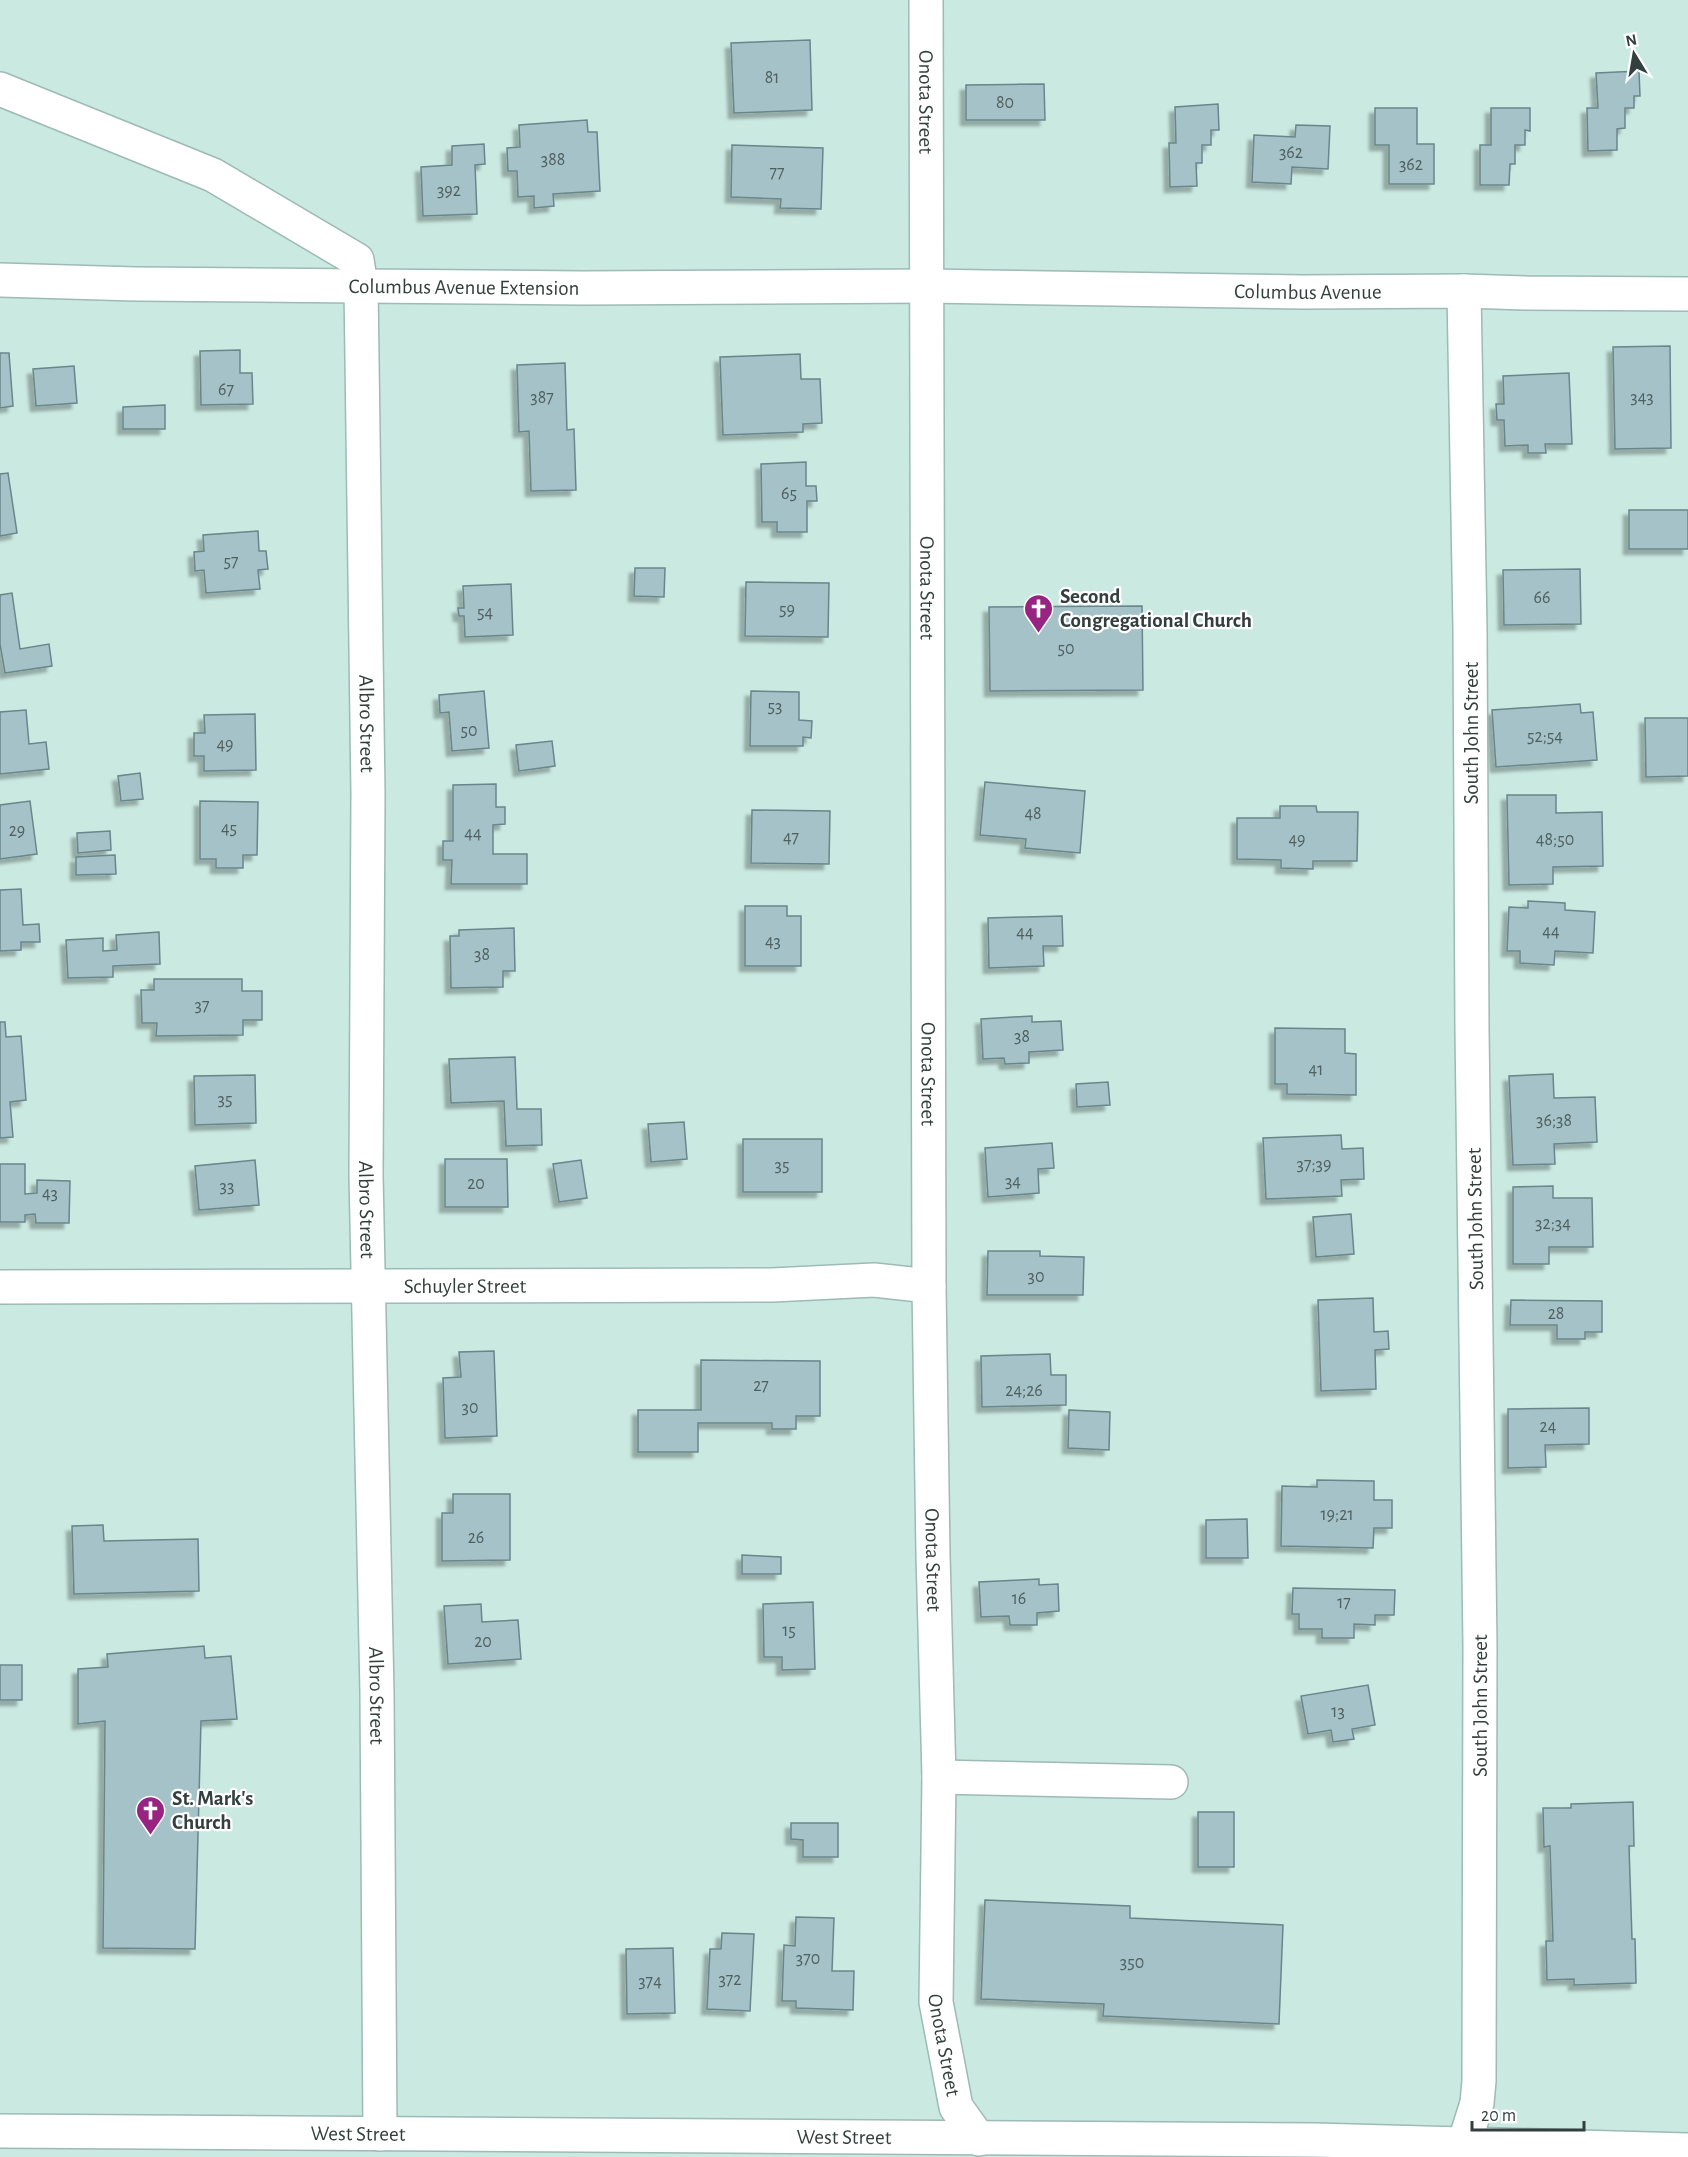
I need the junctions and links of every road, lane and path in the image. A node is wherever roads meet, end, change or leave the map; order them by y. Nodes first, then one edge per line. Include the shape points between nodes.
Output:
1 (926, 0) edge
2 (0, 89) edge
3 (0, 280) edge
4 (361, 286) junction
5 (927, 286) junction
6 (1464, 291) junction
7 (1688, 294) edge
8 (929, 1286) junction
9 (0, 1287) edge
10 (369, 1287) junction
11 (939, 1777) junction
12 (1171, 1782) dead end
13 (0, 2131) edge
14 (381, 2134) junction
15 (509, 2146) edge
16 (980, 2148) edge
17 (1462, 2151) edge
18 (1685, 2152) edge

1 - 5 street, Onota Street
2 - 4 street, Albro Street via 213,175 357,260
3 - 4 street, Columbus Avenue Extension
4 - 5 street, Columbus Avenue Extension
4 - 10 street, Albro Street
5 - 6 street, Columbus Avenue
5 - 8 street, Onota Street
6 - 7 street, Columbus Avenue
6 - 17 street, South John Street via 1480,1765 1479,2092
8 - 10 street, Schuyler Street via 874,1280 772,1285
8 - 11 street, Onota Street
9 - 10 street, Schuyler Street
10 - 14 street, Albro Street
11 - 12 street
11 - 16 street, Onota Street via 936,2002 956,2107
13 - 14 street, West Street
14 - 15 street, West Street
15 - 16 street, West Street
16 - 17 street, West Street via 1316,2140
17 - 18 street, West Street

